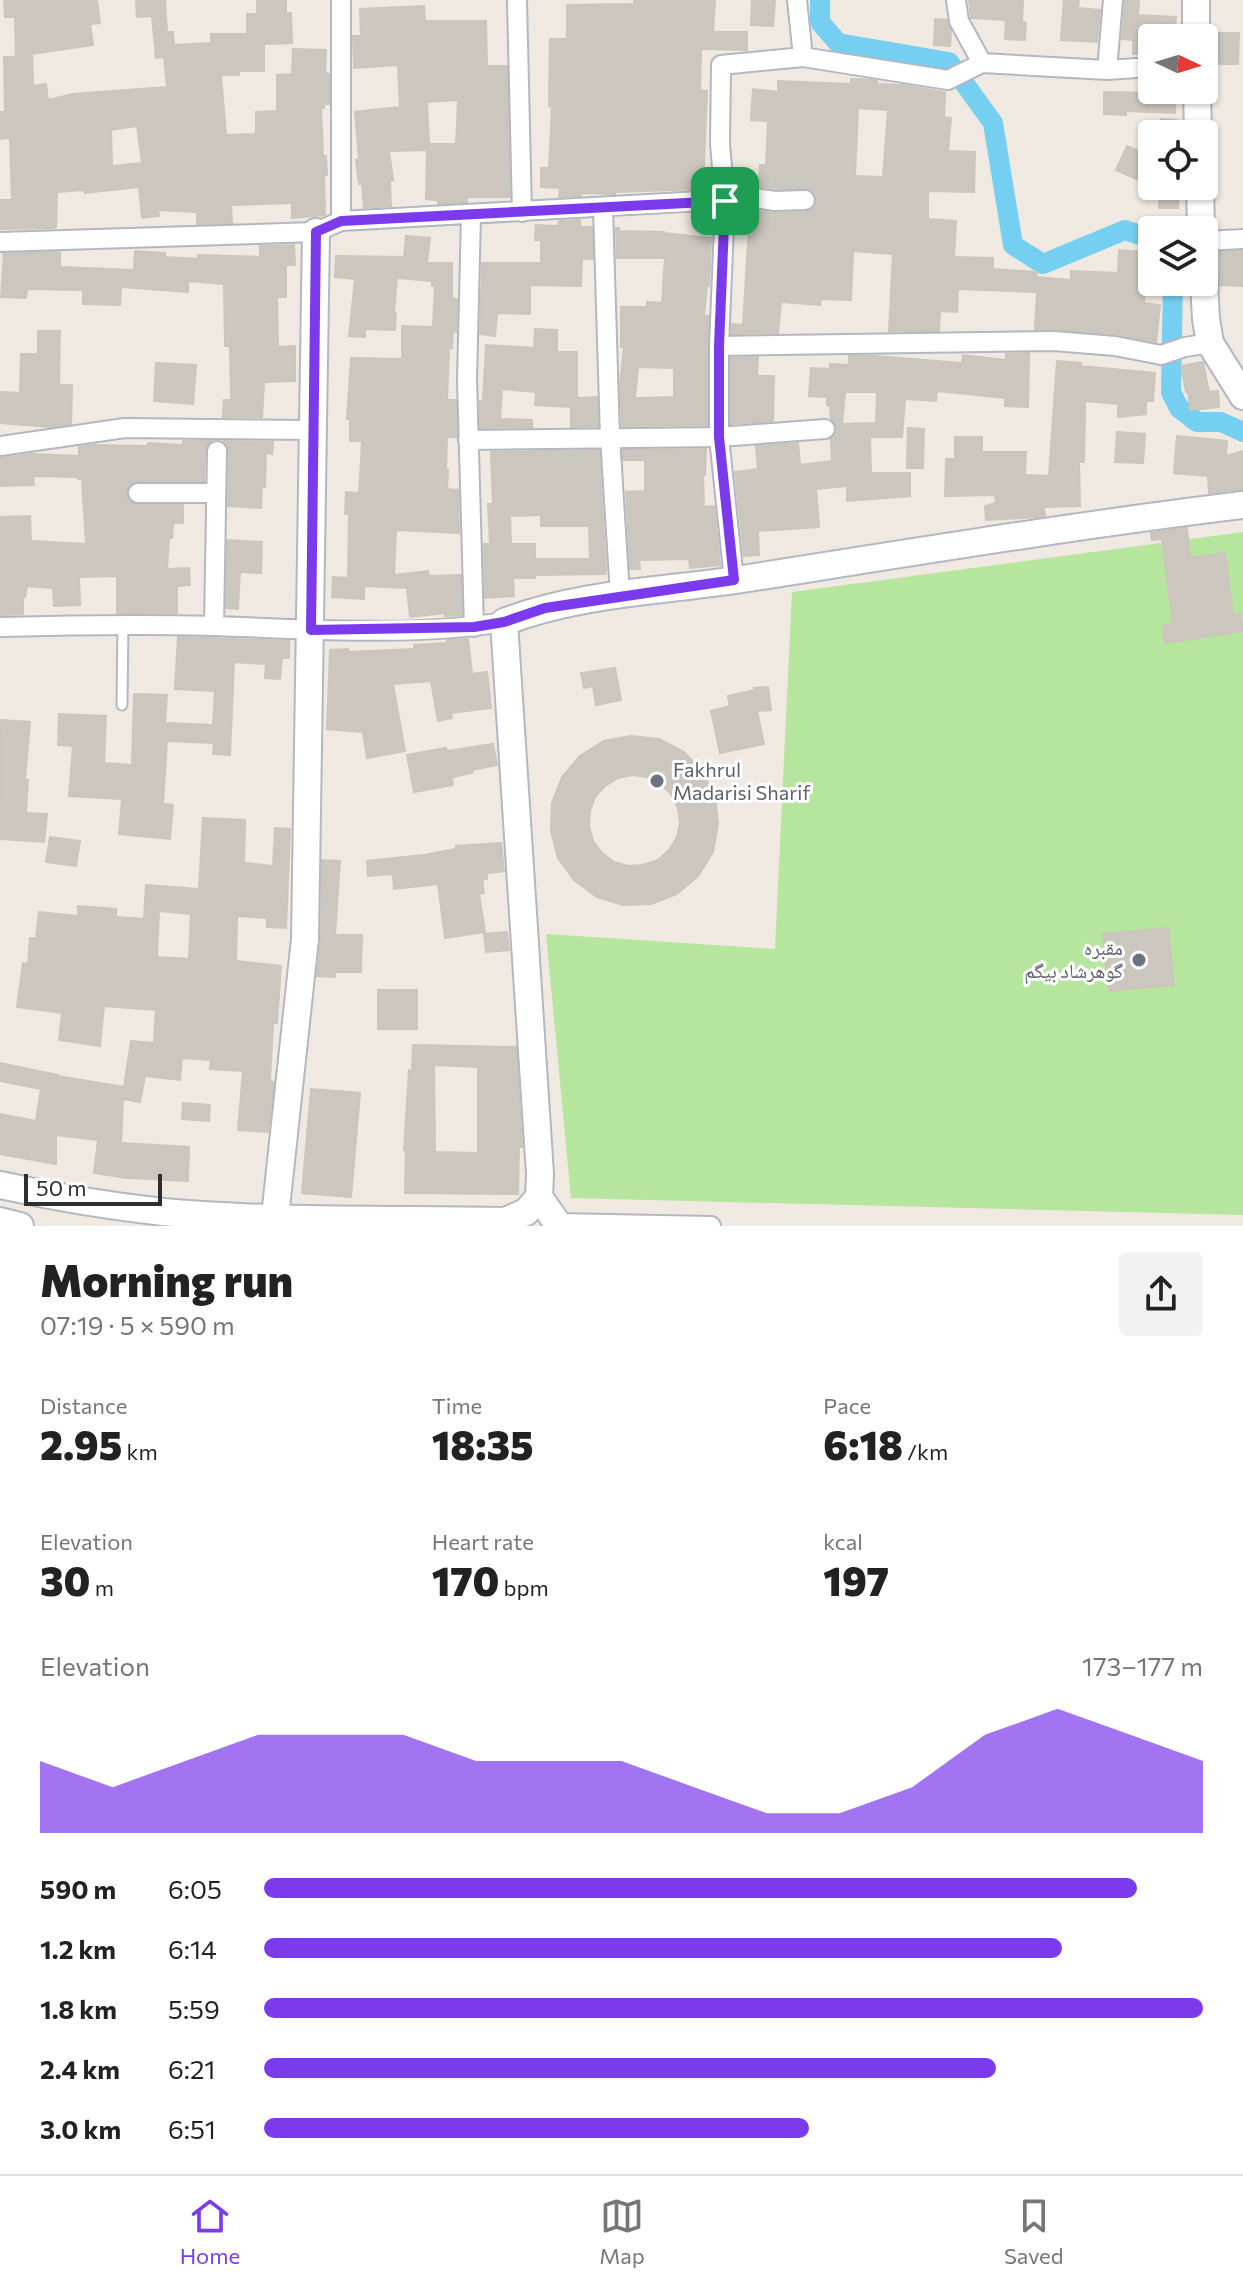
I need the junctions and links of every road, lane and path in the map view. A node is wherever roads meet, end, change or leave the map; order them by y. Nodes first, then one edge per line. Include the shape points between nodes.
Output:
1 (341, 0) edge
2 (517, 0) edge
3 (797, 0) edge
4 (956, 0) edge
5 (1113, 0) edge
6 (1196, 0) edge
7 (1196, 24) edge
8 (803, 57) junction
9 (982, 63) junction
10 (1138, 68) edge
11 (1107, 70) junction
12 (805, 200) dead end
13 (725, 201) junction
14 (603, 208) junction
15 (522, 212) junction
16 (471, 215) junction
17 (341, 221) junction
18 (316, 232) junction
19 (1243, 239) edge
20 (1218, 240) edge
21 (0, 242) edge
22 (1203, 296) edge
23 (1198, 345) junction
24 (719, 346) junction
25 (1243, 396) edge
26 (825, 429) dead end
27 (312, 430) junction
28 (610, 437) junction
29 (719, 437) junction
30 (468, 440) junction
31 (0, 446) edge
32 (217, 451) dead end
33 (138, 493) dead end
34 (215, 493) junction
35 (1243, 505) edge
36 (734, 580) junction
37 (620, 595) junction
38 (504, 622) junction
39 (123, 624) junction
40 (214, 626) junction
41 (0, 627) edge
42 (474, 627) junction
43 (311, 630) junction
44 (122, 705) dead end
45 (0, 1185) edge
46 (539, 1197) junction
47 (0, 1221) edge
48 (275, 1222) edge
49 (556, 1224) edge
50 (20, 1226) edge
51 (711, 1226) edge

1 - 17 street
2 - 15 street
3 - 8 street
4 - 9 street via 959,21
5 - 11 street
6 - 7 main road
8 - 9 street via 948,80
8 - 13 street via 721,65
9 - 11 street
10 - 11 street
12 - 13 street
13 - 14 street
13 - 24 street
14 - 15 street
14 - 28 street
15 - 16 street
16 - 17 street
16 - 30 street
17 - 18 street
18 - 21 street
18 - 27 main road
19 - 20 street
22 - 23 main road
23 - 24 street via 1161,355 1054,341
23 - 25 main road
24 - 29 street
26 - 29 street
27 - 31 street via 125,428
27 - 43 main road
28 - 29 street
28 - 30 street
28 - 37 street
29 - 36 street
30 - 42 street
32 - 34 street
33 - 34 street
34 - 40 street
35 - 36 main road
36 - 37 main road
37 - 38 main road via 545,608
38 - 42 street
38 - 46 main road
39 - 40 street
39 - 41 street
39 - 44 lane
40 - 43 street
42 - 43 street
43 - 48 main road via 305,939
45 - 48 main road via 163,1212
46 - 48 main road via 526,1212 505,1221
46 - 49 main road
47 - 50 main road
49 - 51 street

